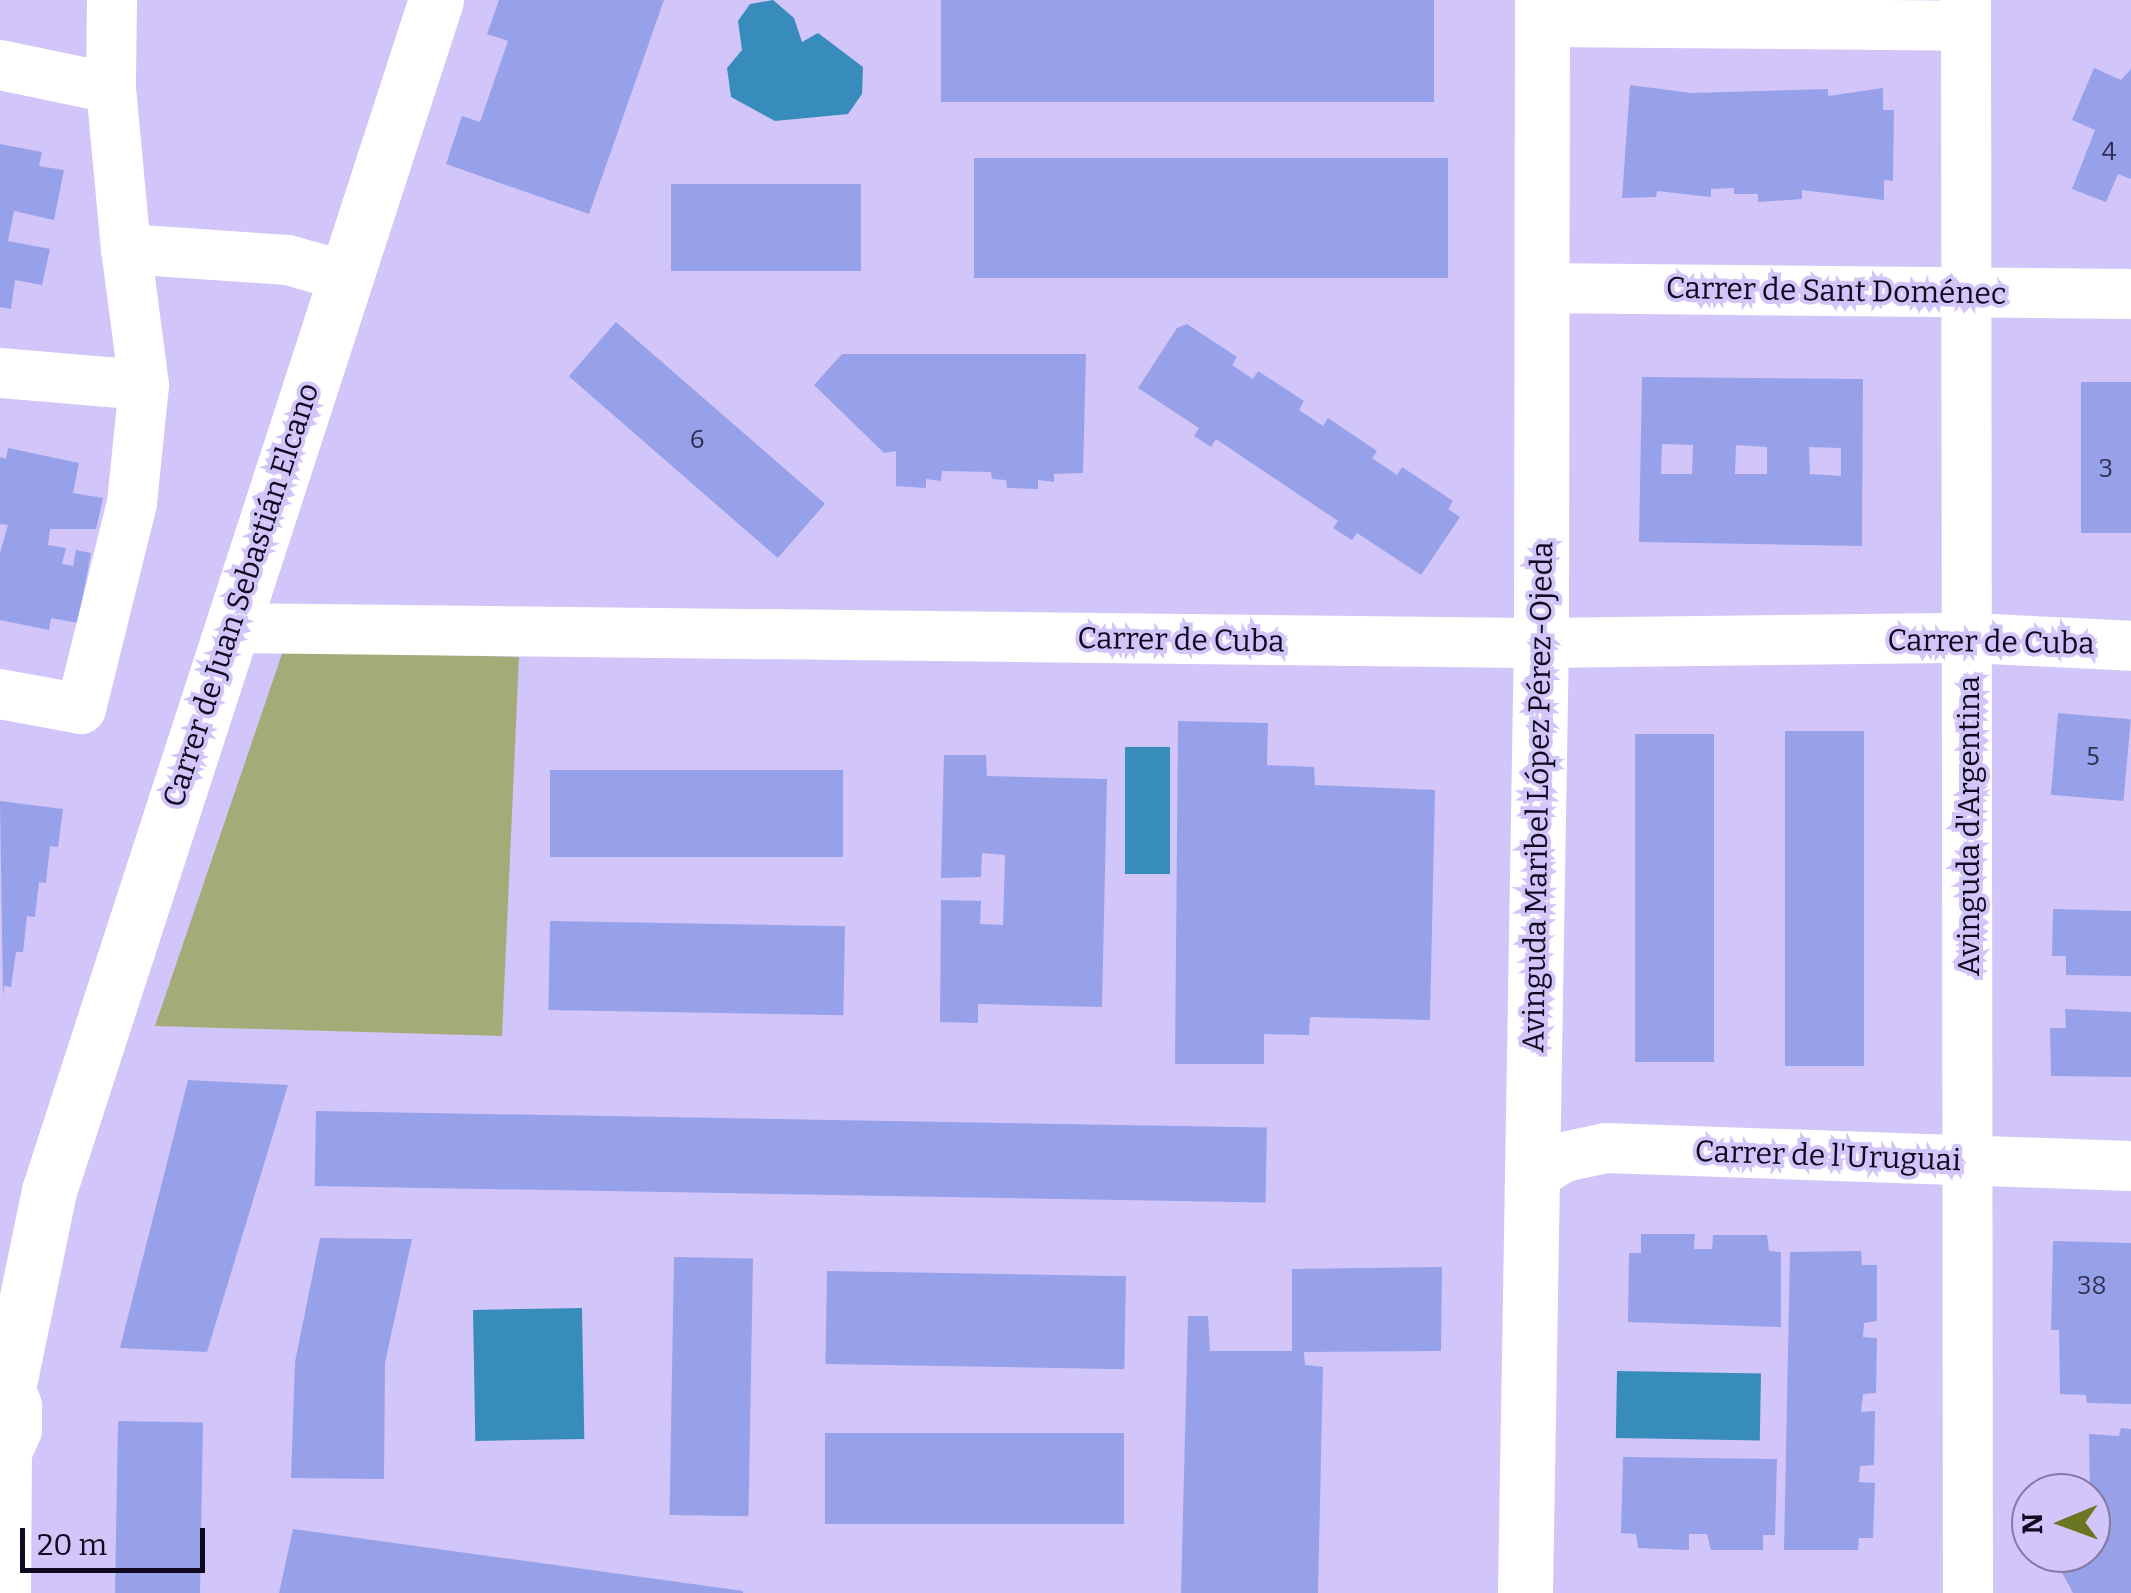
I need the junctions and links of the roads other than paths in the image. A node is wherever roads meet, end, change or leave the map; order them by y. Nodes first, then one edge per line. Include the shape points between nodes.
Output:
1 (112, 0) edge
2 (436, 0) edge
3 (1542, 11) edge
4 (1966, 13) edge
5 (0, 65) edge
6 (111, 88) junction
7 (126, 249) junction
8 (344, 276) junction
9 (1541, 288) junction
10 (1967, 292) junction
11 (2131, 294) edge
12 (0, 373) edge
13 (144, 386) junction
14 (230, 628) junction
15 (1970, 638) junction
16 (1541, 643) junction
17 (2131, 646) edge
18 (0, 694) edge
19 (1966, 1160) junction
20 (2131, 1166) edge
21 (1531, 1176) junction
22 (48, 1191) junction
23 (0, 1245) edge
24 (4, 1376) edge
25 (3, 1455) edge
26 (6, 1593) edge
27 (1526, 1593) edge
28 (1968, 1593) edge

1 - 6 street
2 - 8 main road, Carrer de Juan Sebastián Elcano
3 - 4 street
3 - 9 main road, Avinguda Maribel López Pérez-Ojeda
4 - 10 street, Avinguda d'Argentina
5 - 6 street
6 - 7 street
7 - 8 street via 288,260
7 - 13 street
8 - 14 main road, Carrer de Juan Sebastián Elcano
9 - 10 street, Carrer de Sant Doménec
9 - 16 main road, Avinguda Maribel López Pérez-Ojeda
10 - 11 street, Carrer de Sant Doménec
10 - 15 street, Avinguda d'Argentina
12 - 13 street
13 - 18 street via 132,503 82,709
14 - 16 street, Carrer de Cuba
14 - 22 main road, Carrer de Juan Sebastián Elcano
15 - 16 street, Carrer de Cuba
15 - 17 street, Carrer de Cuba
15 - 19 street, Avinguda d'Argentina
16 - 21 main road, Avinguda Maribel López Pérez-Ojeda
19 - 20 street, Carrer de l'Uruguai
19 - 21 street, Carrer de l'Uruguai via 1606,1148 1564,1157
19 - 28 street, Avinguda d'Argentina
21 - 27 main road, Avinguda Maribel López Pérez-Ojeda
22 - 23 main road, Carrer de Juan Sebastián Elcano
22 - 24 main road, Carrer de Juan Sebastián Elcano
24 - 25 main road, Carrer de Juan Sebastián Elcano via 14,1418
25 - 26 street

